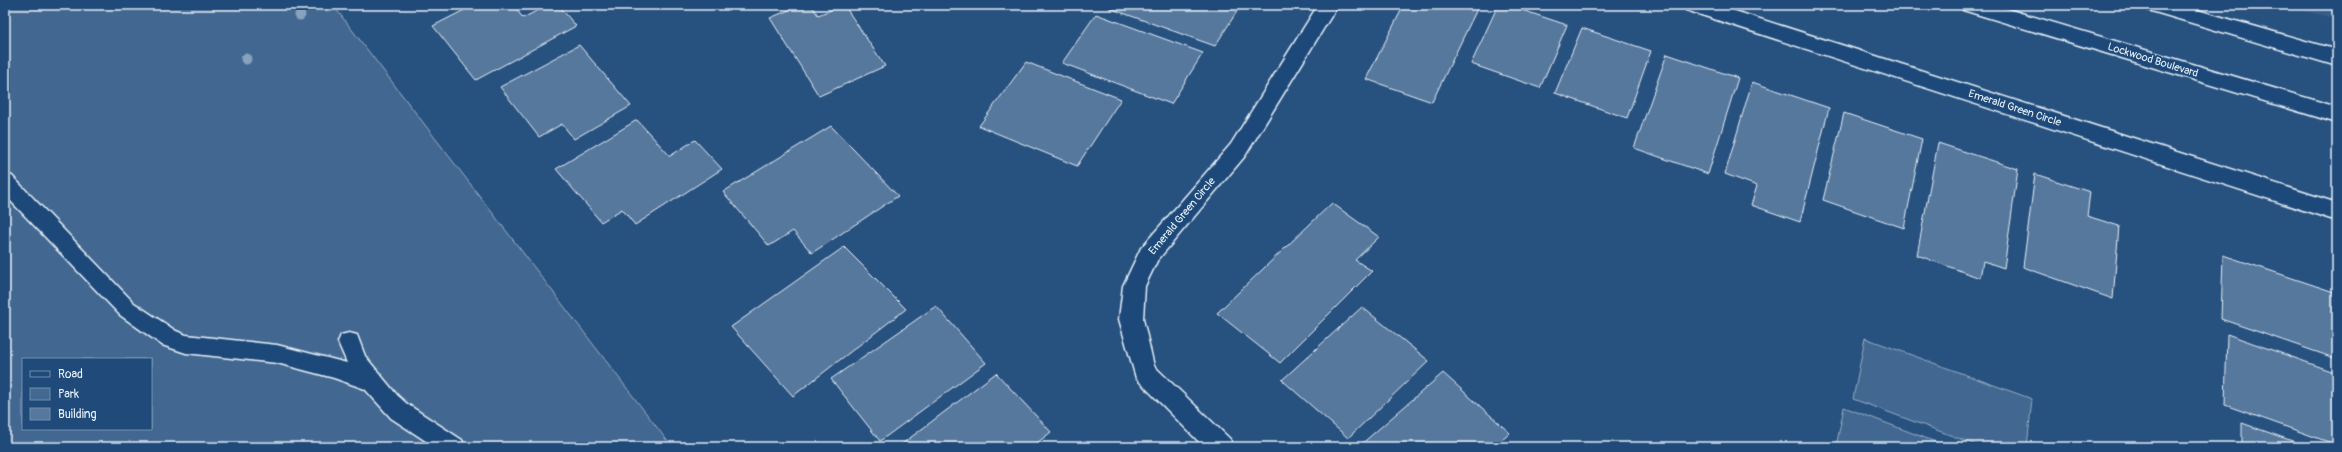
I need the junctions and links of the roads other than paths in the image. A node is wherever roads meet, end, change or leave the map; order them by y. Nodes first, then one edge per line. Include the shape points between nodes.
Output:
1 (1328, 5) edge
2 (1693, 5) edge
3 (1970, 5) edge
4 (2159, 6) edge
5 (2337, 58) edge
6 (2337, 115) edge
7 (5, 182) edge
8 (2337, 212) edge
9 (349, 342) dead end
10 (373, 382) junction
11 (454, 447) edge
12 (1221, 447) edge

1 - 12 street, Emerald Green Circle via 1238,150 1149,255 1134,286 1131,319 1144,371
2 - 8 street, Emerald Green Circle
3 - 6 street, Lockwood Boulevard
4 - 5 street
7 - 10 lane via 110,293 141,321 162,335 186,344 277,354 310,361
9 - 10 lane via 357,362
10 - 11 lane via 399,411

